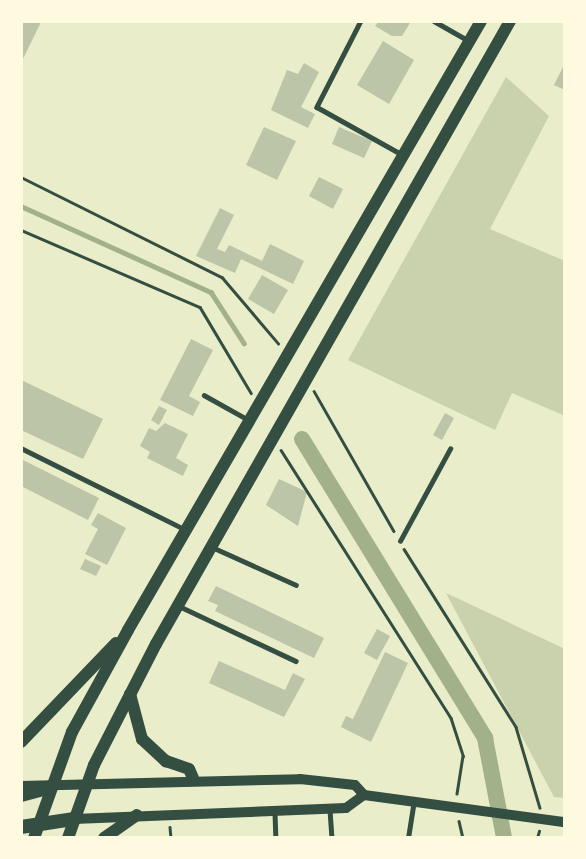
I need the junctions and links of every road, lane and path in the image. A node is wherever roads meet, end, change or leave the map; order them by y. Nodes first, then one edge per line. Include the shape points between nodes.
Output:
1 (361, 21) edge
2 (434, 21) edge
3 (481, 21) edge
4 (510, 21) edge
5 (470, 41) junction
6 (403, 156) junction
7 (21, 177) edge
8 (21, 230) edge
9 (287, 355) junction
10 (305, 376) junction
11 (204, 395) dead end
12 (258, 409) junction
13 (251, 421) junction
14 (273, 438) junction
15 (21, 448) edge
16 (450, 449) dead end
17 (188, 530) junction
18 (400, 541) junction
19 (211, 547) junction
20 (296, 586) dead end
21 (178, 606) junction
22 (128, 629) junction
23 (296, 661) dead end
24 (130, 694) junction
25 (21, 742) edge
26 (193, 778) junction
27 (85, 785) junction
28 (21, 786) edge
29 (51, 787) junction
30 (21, 795) edge
31 (365, 795) junction
32 (415, 800) junction
33 (455, 805) junction
34 (274, 808) junction
35 (330, 809) junction
36 (137, 815) junction
37 (543, 818) junction
38 (74, 819) junction
39 (565, 822) edge
40 (21, 827) edge
41 (35, 831) edge
42 (68, 838) edge
43 (104, 838) edge
44 (276, 838) edge
45 (332, 838) edge
46 (408, 838) edge
47 (463, 838) edge

1 - 6 lane via 317,107
2 - 5 lane
3 - 5 main road
4 - 10 main road
5 - 6 main road
6 - 9 main road
7 - 9 path via 222,276
8 - 12 path via 200,307
9 - 12 main road
10 - 14 main road
10 - 18 path
11 - 13 lane
12 - 13 main road
13 - 17 main road
14 - 19 main road
14 - 33 path via 451,718 463,756
15 - 17 lane
16 - 18 lane
17 - 22 main road
18 - 37 path via 516,727
19 - 20 lane
19 - 21 main road
21 - 23 lane
21 - 24 main road
22 - 25 main road
22 - 29 main road via 72,732
24 - 26 main road via 142,738 166,761 189,769
24 - 27 main road
26 - 27 street
26 - 31 street via 300,779 355,785
27 - 29 street
27 - 38 main road
28 - 29 street
29 - 30 main road
29 - 41 main road
31 - 32 street
31 - 35 street via 346,808
32 - 33 street
32 - 46 lane
33 - 37 street
33 - 47 path
34 - 35 street
34 - 36 street
34 - 44 lane
35 - 45 lane
36 - 38 street
36 - 43 main road
37 - 39 street
38 - 41 main road
38 - 42 main road
40 - 41 main road

